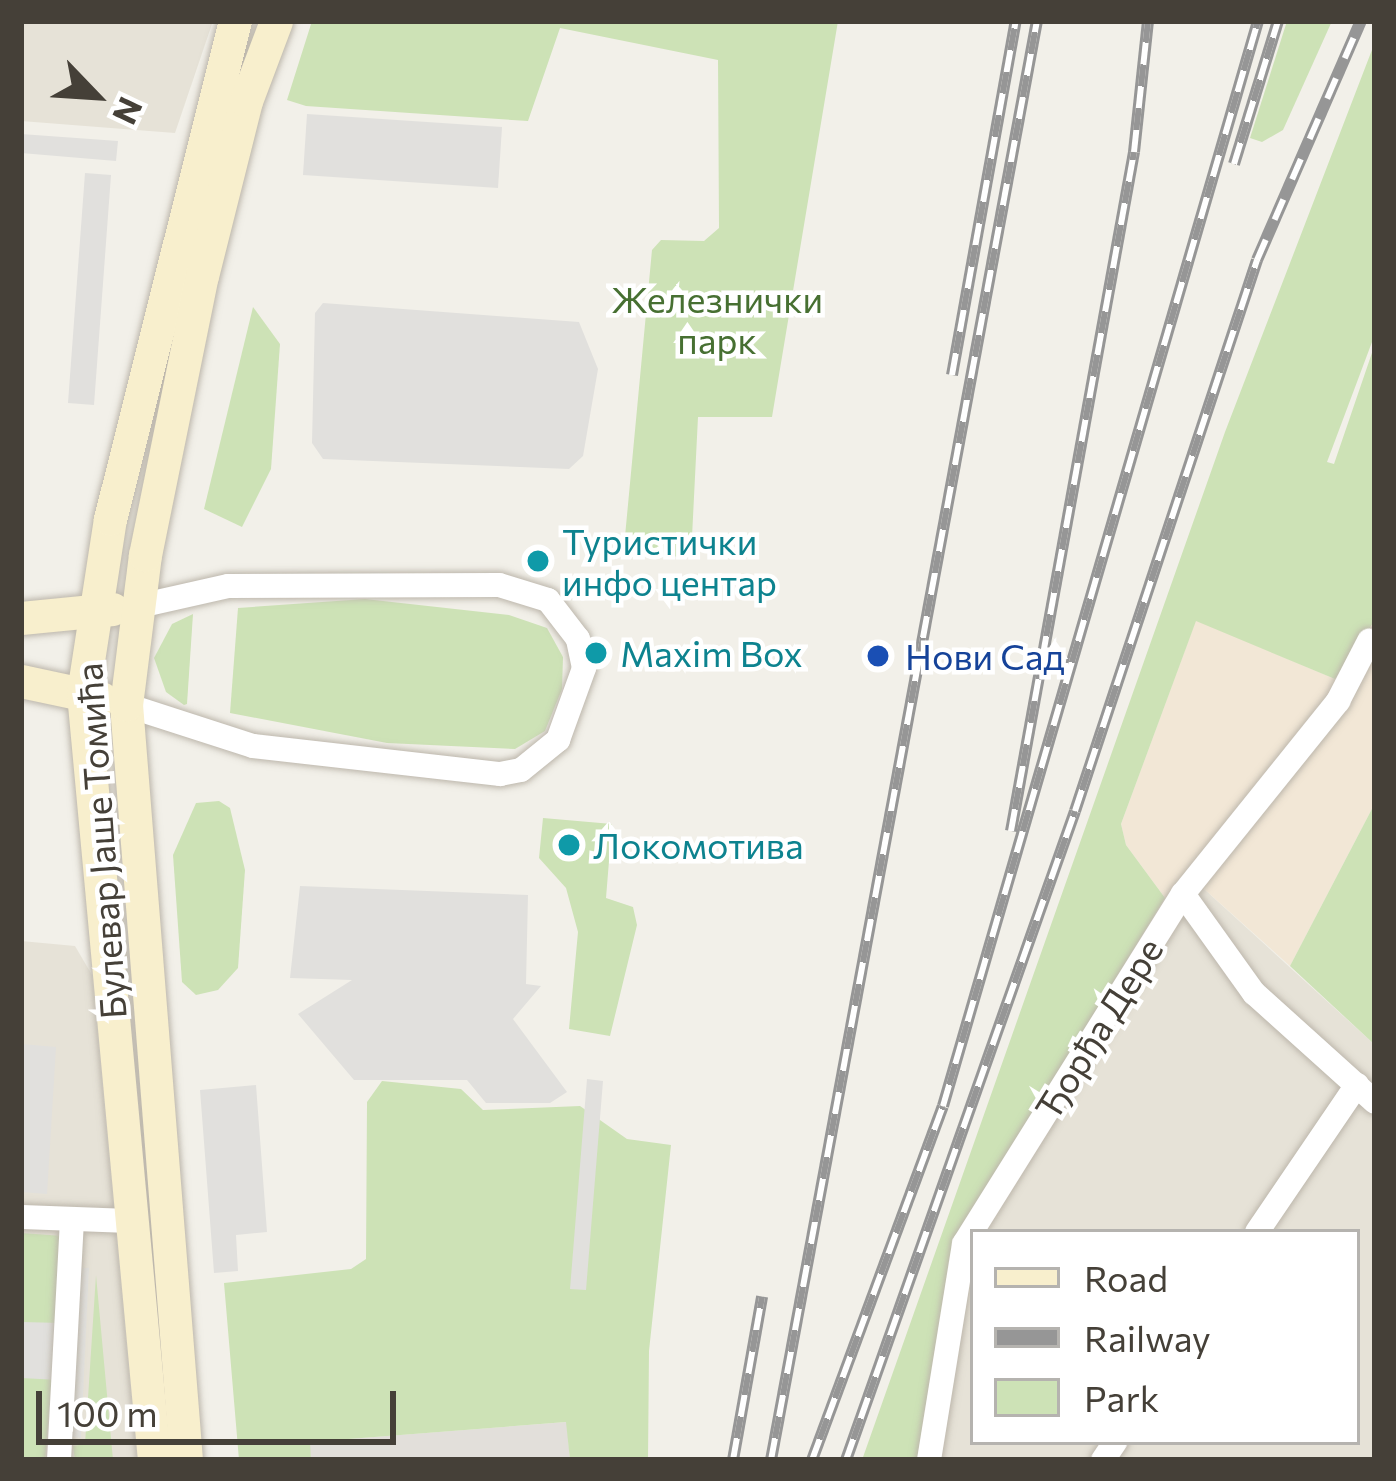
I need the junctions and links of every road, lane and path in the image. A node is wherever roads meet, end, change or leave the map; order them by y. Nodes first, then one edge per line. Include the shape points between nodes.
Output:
1 (236, 21) edge
2 (276, 21) edge
3 (139, 606) junction
4 (91, 611) junction
5 (21, 618) edge
6 (1369, 641) dead end
7 (21, 681) edge
8 (83, 693) junction
9 (126, 705) junction
10 (1183, 894) junction
11 (1366, 1093) edge
12 (21, 1217) edge
13 (72, 1220) junction
14 (131, 1221) junction
15 (973, 1229) edge
16 (1259, 1229) edge
17 (970, 1234) edge
18 (59, 1460) edge
19 (154, 1460) edge
20 (186, 1460) edge
21 (929, 1460) edge

1 - 4 main road, Булевар Јаше Томића via 153,332
2 - 3 main road, Булевар Јаше Томића via 246,101 202,276
3 - 4 main road
3 - 9 main road, Булевар Јаше Томића
3 - 9 street via 228,586 500,585 548,599 578,639 584,668 558,740 521,770 500,774 253,746
4 - 5 main road
4 - 8 main road, Булевар Јаше Томића
6 - 10 street, Ђорђа Дере via 1338,701
7 - 8 main road
8 - 9 main road
8 - 14 main road, Булевар Јаше Томића
9 - 20 main road, Булевар Јаше Томића via 146,1036
10 - 11 street via 1254,993
10 - 15 street, Ђорђа Дере
11 - 16 street
12 - 13 street
13 - 14 street
13 - 18 street
14 - 19 main road, Булевар Јаше Томића
17 - 21 street, Ђорђа Дере

